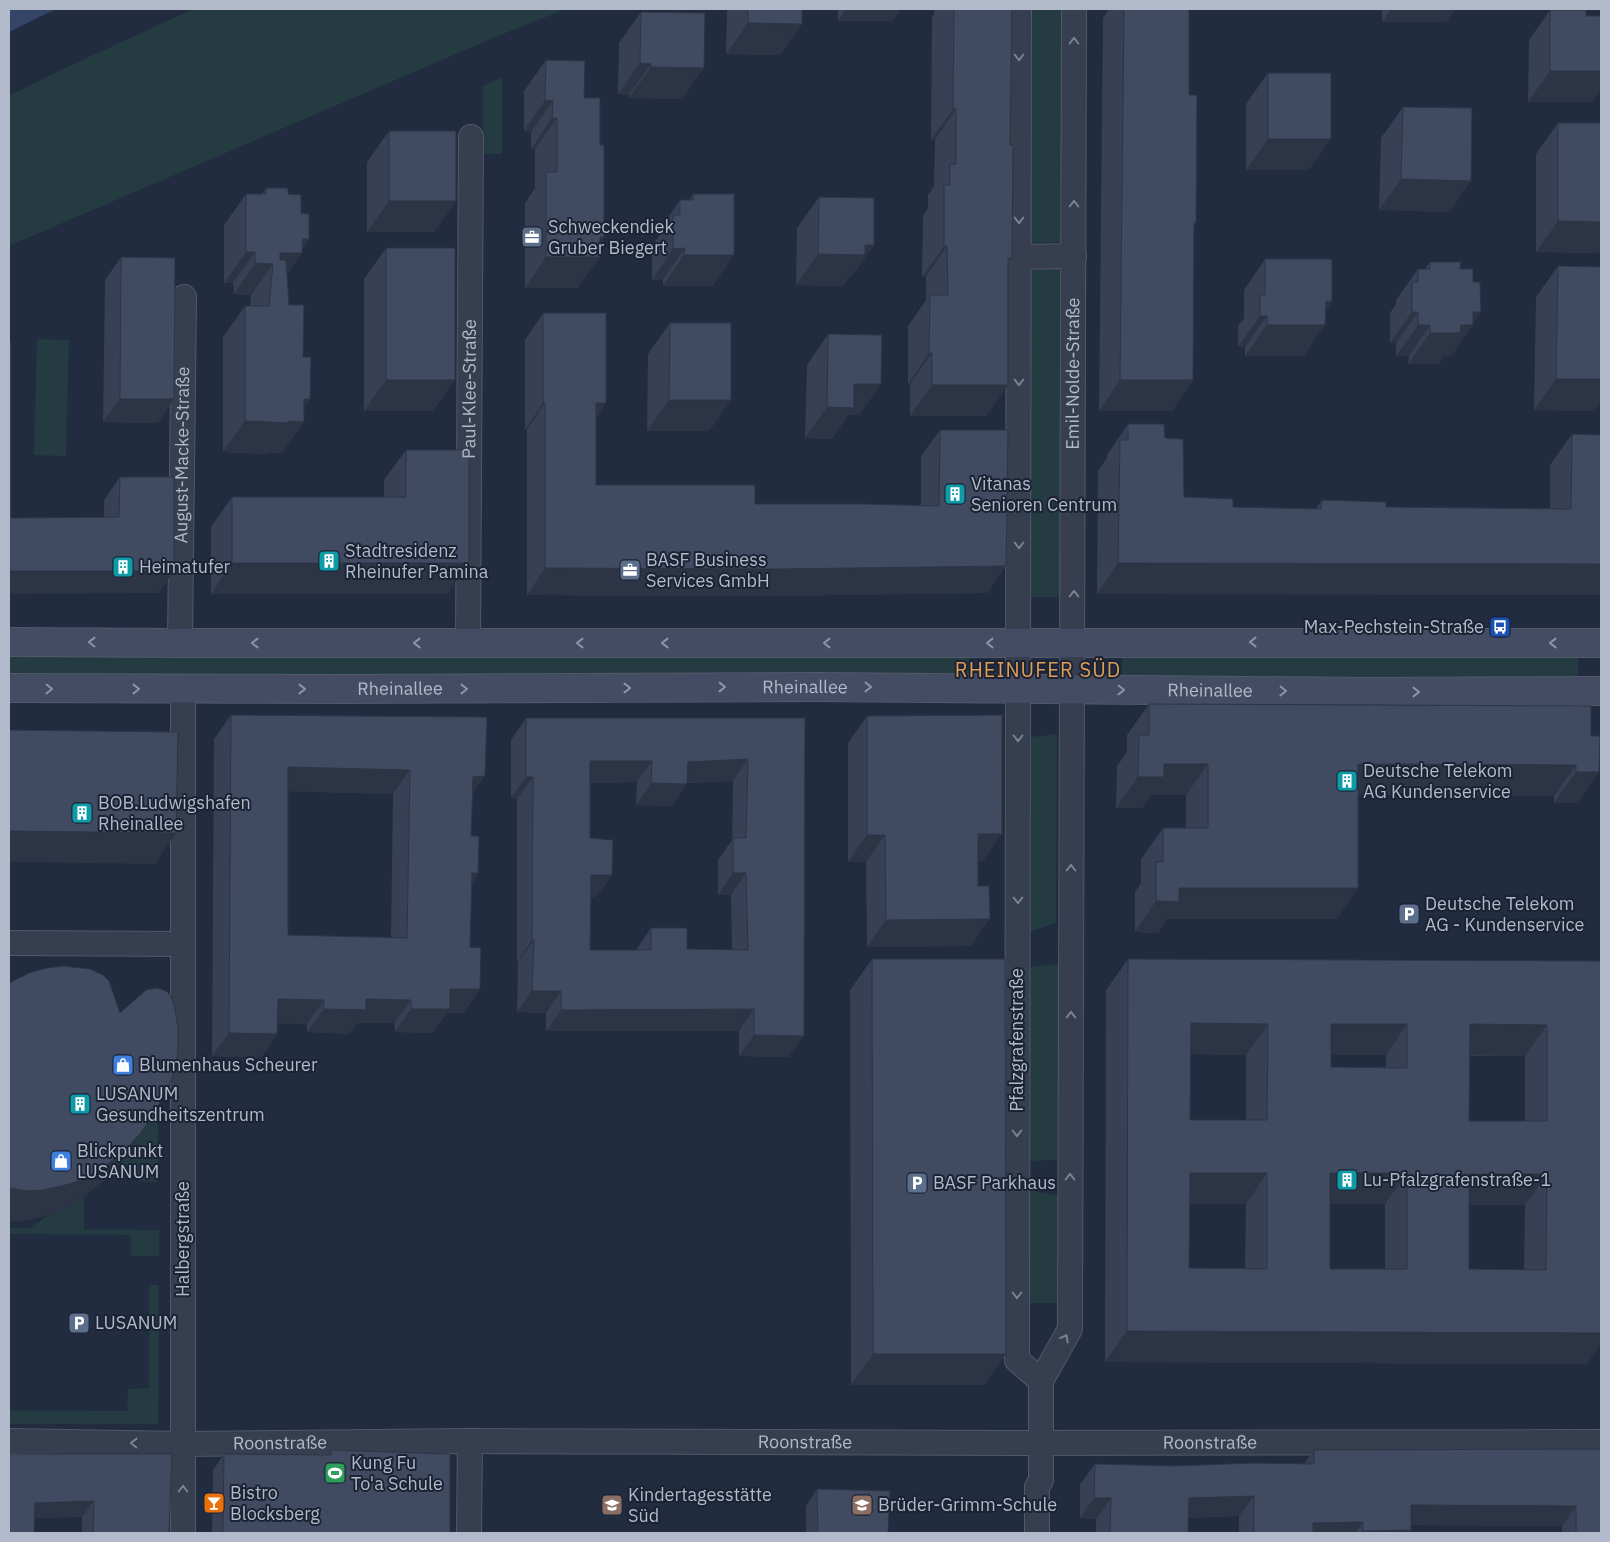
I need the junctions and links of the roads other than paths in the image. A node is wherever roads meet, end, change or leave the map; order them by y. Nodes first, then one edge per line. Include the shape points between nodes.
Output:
1 (1019, 9) edge
2 (1074, 9) edge
3 (471, 137) dead end
4 (1019, 256) junction
5 (1074, 256) junction
6 (184, 297) dead end
7 (9, 642) edge
8 (1073, 642) junction
9 (180, 643) junction
10 (468, 643) junction
11 (1019, 643) junction
12 (1601, 643) edge
13 (9, 688) edge
14 (183, 689) junction
15 (1018, 689) junction
16 (1072, 690) junction
17 (1601, 691) edge
18 (9, 943) edge
19 (183, 944) junction
20 (1041, 1381) junction
21 (9, 1441) edge
22 (470, 1441) junction
23 (1601, 1442) edge
24 (1041, 1443) junction
25 (183, 1444) junction
26 (183, 1533) edge
27 (469, 1533) edge
28 (1037, 1533) edge

1 -> 4 street
5 -> 2 street, Emil-Nolde-Straße
3 - 10 street, Paul-Klee-Straße
4 - 5 street
4 -> 11 street
8 -> 5 street, Emil-Nolde-Straße
6 - 9 street, August-Macke-Straße
9 -> 7 street
8 - 11 street
12 -> 8 street
8 - 16 street, Emil-Nolde-Straße
10 -> 9 street
11 -> 10 street
11 - 15 street, Pfalzgrafenstraße
13 -> 14 street, Rheinallee
14 -> 15 street, Rheinallee
14 - 19 street, Halbergstraße
15 - 16 street, Rheinallee
15 -> 20 street, Pfalzgrafenstraße via 1017,1360
16 -> 17 street, Rheinallee
20 -> 16 street via 1070,1329
18 - 19 street
19 - 25 street, Halbergstraße
20 - 24 street
25 -> 21 street, Roonstraße
22 - 24 street, Roonstraße
22 - 25 street, Roonstraße
22 - 27 street
23 - 24 street, Roonstraße
24 - 28 street
26 -> 25 street, Halbergstraße

